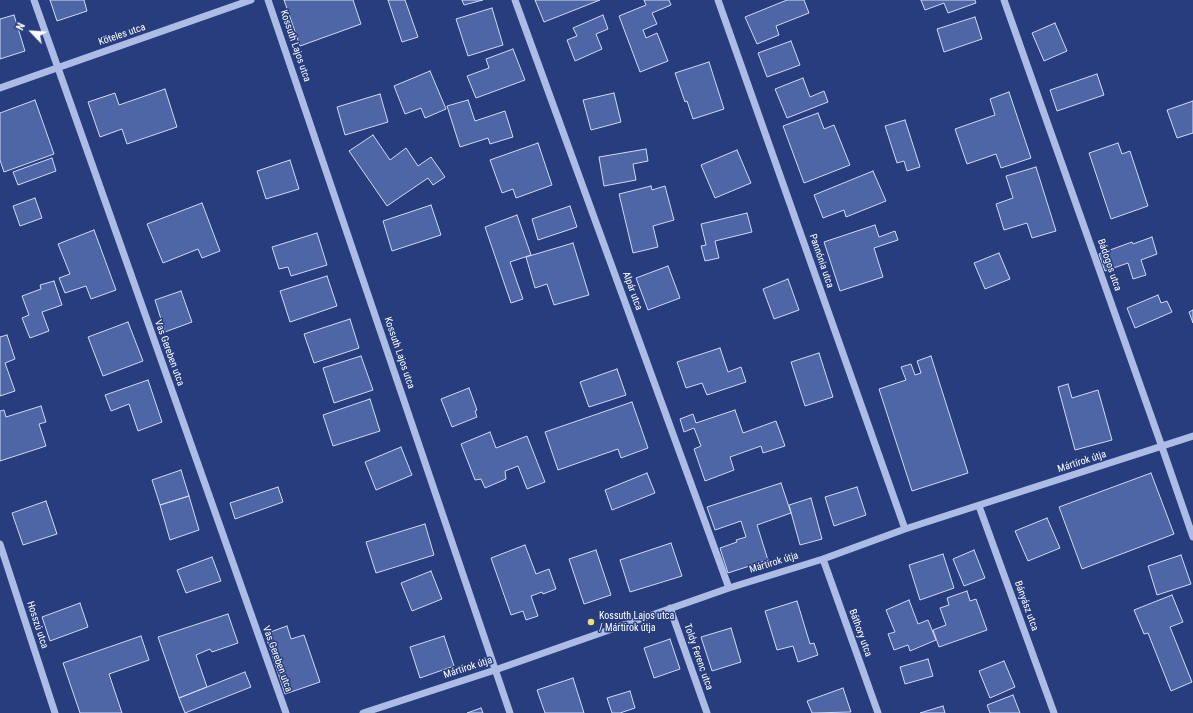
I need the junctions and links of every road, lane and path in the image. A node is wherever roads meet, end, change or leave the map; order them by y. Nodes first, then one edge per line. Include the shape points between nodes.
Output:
1 (34, 0) edge
2 (251, 0) edge
3 (268, 0) edge
4 (515, 0) edge
5 (718, 0) edge
6 (1004, 0) edge
7 (57, 68) junction
8 (0, 88) edge
9 (1193, 436) edge
10 (1162, 447) junction
11 (979, 506) junction
12 (905, 530) junction
13 (1193, 537) edge
14 (0, 544) edge
15 (823, 559) junction
16 (729, 588) junction
17 (670, 608) junction
18 (495, 670) junction
19 (55, 713) edge
20 (286, 713) edge
21 (363, 713) edge
22 (510, 713) edge
23 (707, 713) edge
24 (878, 713) edge
25 (1054, 713) edge

1 - 7 street, Vas Gereben utca
2 - 7 street, Köteles utca
3 - 18 street, Kossuth Lajos utca
4 - 16 street, Alpár utca
5 - 12 street, Pannónia utca
6 - 10 street, Bádogos utca
7 - 8 street, Köteles utca
7 - 20 street, Vas Gereben utca
9 - 10 street, Mártírok útja
10 - 11 street, Mártírok útja
10 - 13 street, Bádogos utca
11 - 12 street, Mártírok útja
11 - 25 street, Bányász utca
12 - 15 street, Mártírok útja
14 - 19 street, Hosszú utca
15 - 16 street, Mártírok útja
15 - 24 street, Báthory utca
16 - 17 street, Mártírok útja
17 - 18 street, Mártírok útja
17 - 23 street, Toldy Ferenc utca
18 - 21 street, Mártírok útja
18 - 22 street, Kossuth Lajos utca

